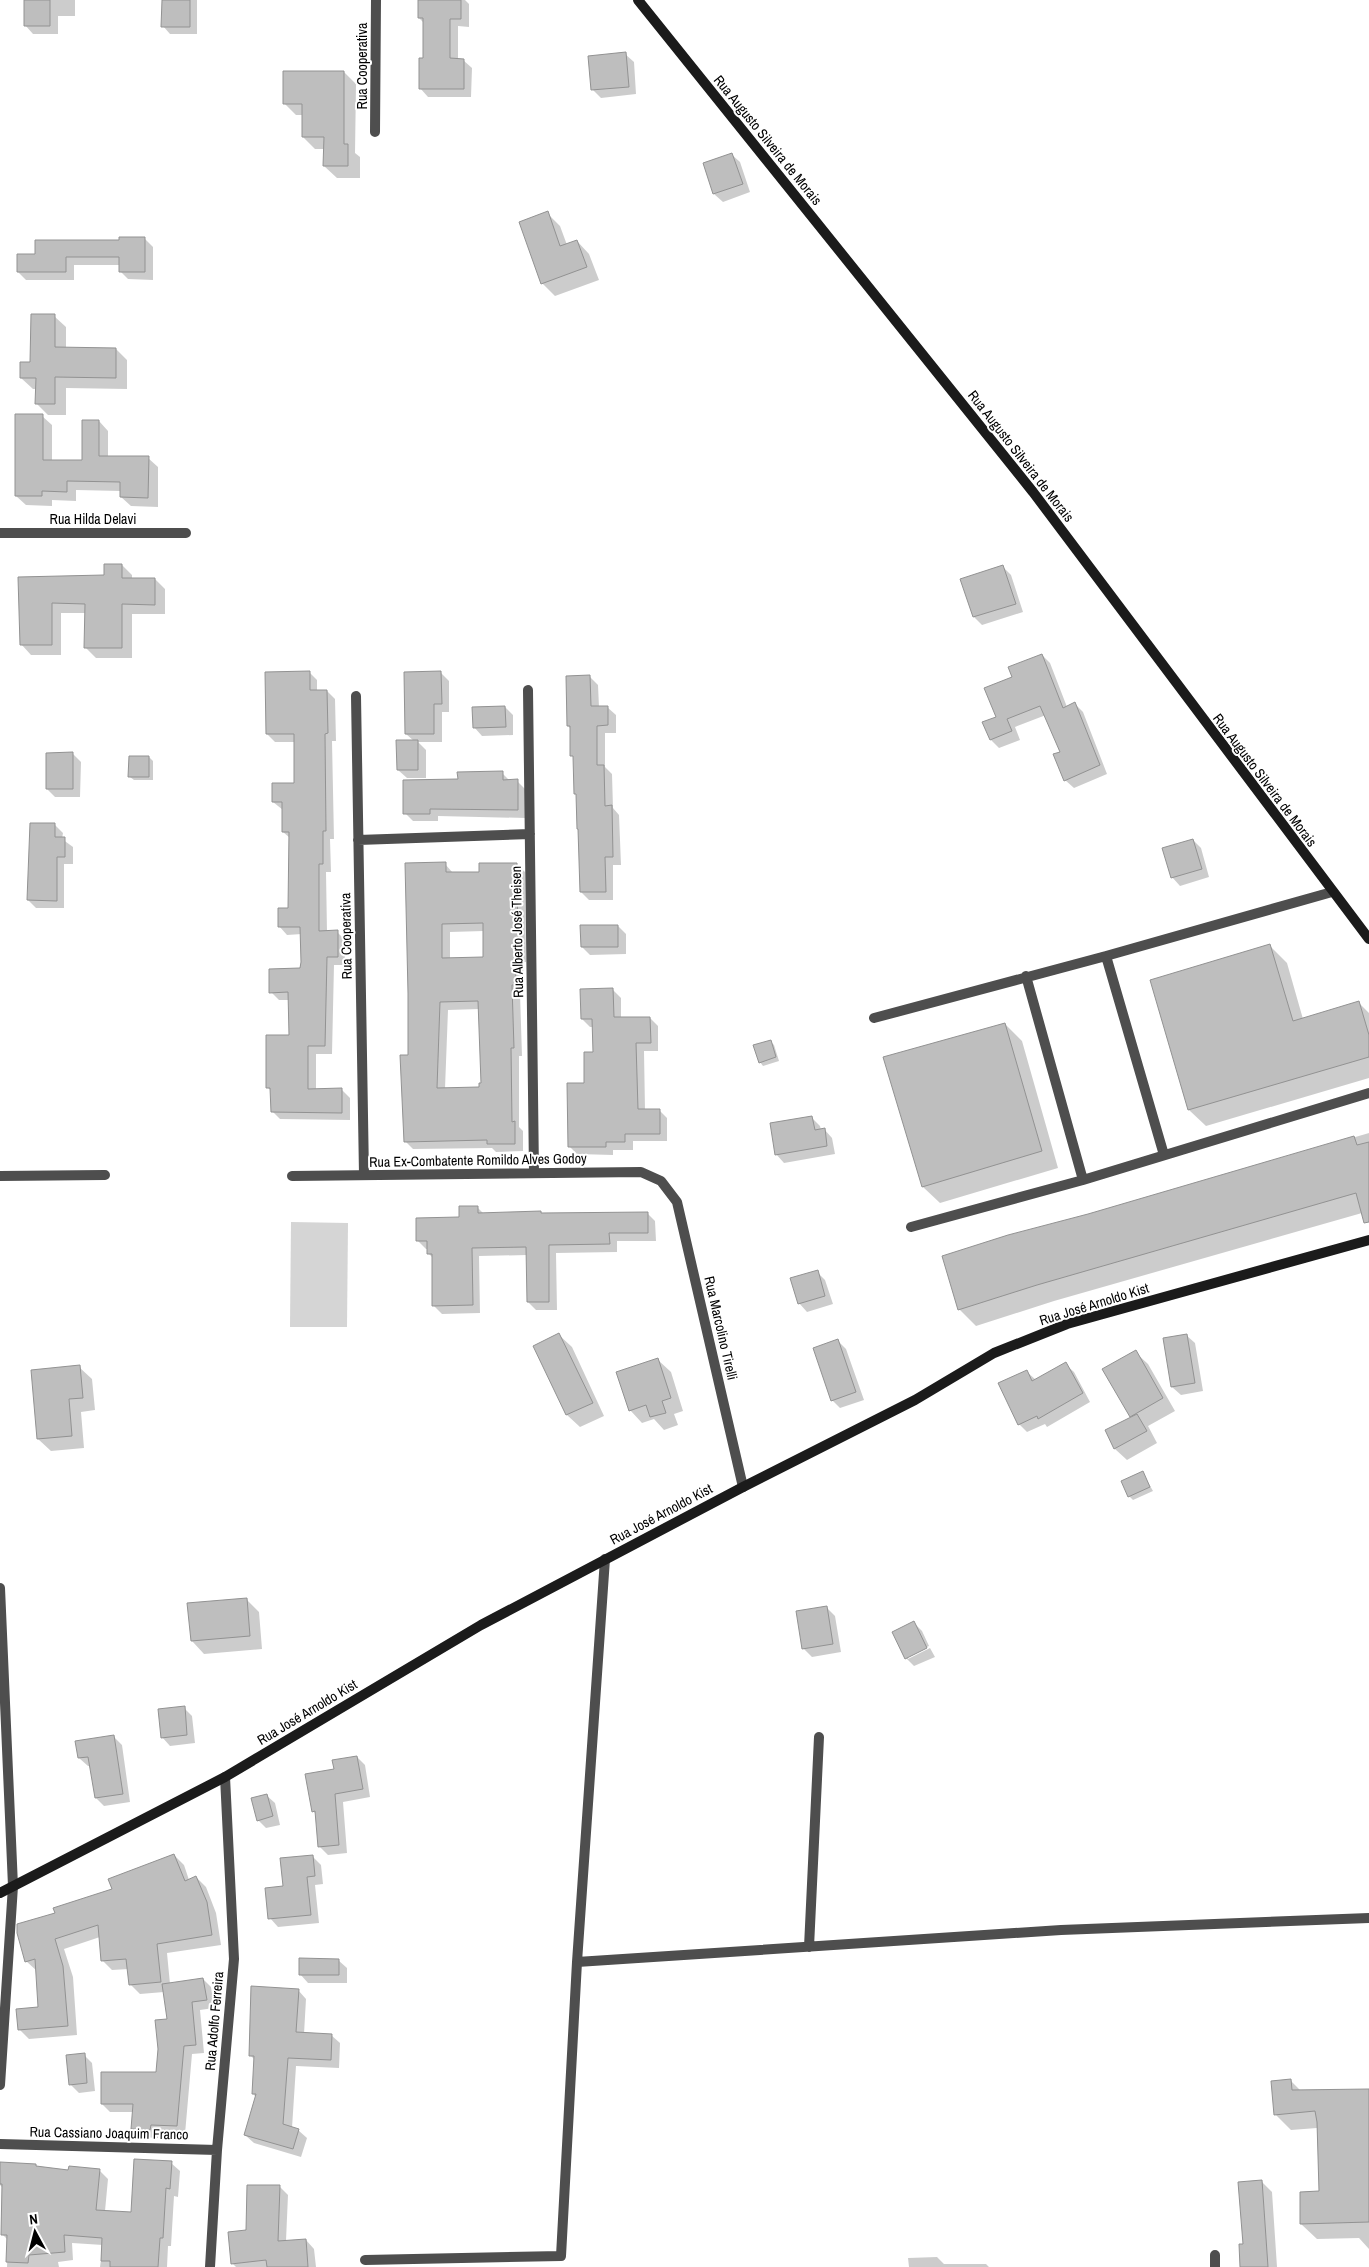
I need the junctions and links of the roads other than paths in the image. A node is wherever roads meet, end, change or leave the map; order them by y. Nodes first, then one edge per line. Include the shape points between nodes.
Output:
1 (376, 0) edge
2 (638, 0) edge
3 (375, 132) dead end
4 (186, 533) dead end
5 (0, 534) edge
6 (528, 690) dead end
7 (356, 696) dead end
8 (530, 834) junction
9 (358, 840) junction
10 (1332, 892) junction
11 (1369, 940) edge
12 (1106, 956) junction
13 (1026, 976) junction
14 (874, 1018) dead end
15 (1369, 1093) edge
16 (1164, 1155) junction
17 (534, 1173) junction
18 (105, 1175) dead end
19 (364, 1175) junction
20 (0, 1176) edge
21 (292, 1176) dead end
22 (1083, 1180) junction
23 (661, 1181) joint
24 (911, 1227) dead end
25 (1369, 1240) edge
26 (743, 1487) junction
27 (605, 1559) junction
28 (0, 1588) edge
29 (819, 1737) dead end
30 (226, 1777) junction
31 (13, 1886) junction
32 (0, 1893) edge
33 (1369, 1918) edge
34 (809, 1947) junction
35 (577, 1962) junction
36 (0, 2085) edge
37 (0, 2144) edge
38 (217, 2150) junction
39 (1215, 2256) dead end
40 (366, 2260) dead end
41 (210, 2267) edge
42 (1215, 2267) edge

1 - 3 street, Rua Cooperativa
2 - 10 street, Rua Augusto Silveira de Morais via 1032,492
4 - 5 street, Rua Hilda Delavi
6 - 8 street, Rua Alberto José Theisen
7 - 9 street, Rua Cooperativa
8 - 9 street
8 - 17 street, Rua Alberto José Theisen
9 - 19 street, Rua Cooperativa
10 - 11 street, Rua Augusto Silveira de Morais
10 - 12 street
12 - 13 street
12 - 16 street
13 - 14 street
13 - 22 street
15 - 16 street
16 - 22 street
17 - 19 street, Rua Ex-Combatente Romildo Alves Godoy
17 - 23 street, Rua Ex-Combatente Romildo Alves Godoy via 641,1172
18 - 20 street
19 - 21 street, Rua Ex-Combatente Romildo Alves Godoy
22 - 24 street
23 - 26 street, Rua Marcolino Tirelli via 677,1202
25 - 26 street, Rua José Arnoldo Kist via 1067,1324 994,1353 915,1400
26 - 27 street, Rua José Arnoldo Kist
27 - 30 street, Rua José Arnoldo Kist via 481,1625
27 - 35 street
28 - 31 street
29 - 34 street
30 - 31 street, Rua José Arnoldo Kist
30 - 38 street, Rua Adolfo Ferreira via 234,1959
31 - 32 street, Rua José Arnoldo Kist
31 - 36 street
33 - 34 street via 1061,1930
34 - 35 street
35 - 40 street via 561,2256
37 - 38 street, Rua Cassiano Joaquim Franco
38 - 41 street, Rua Adolfo Ferreira
39 - 42 street

